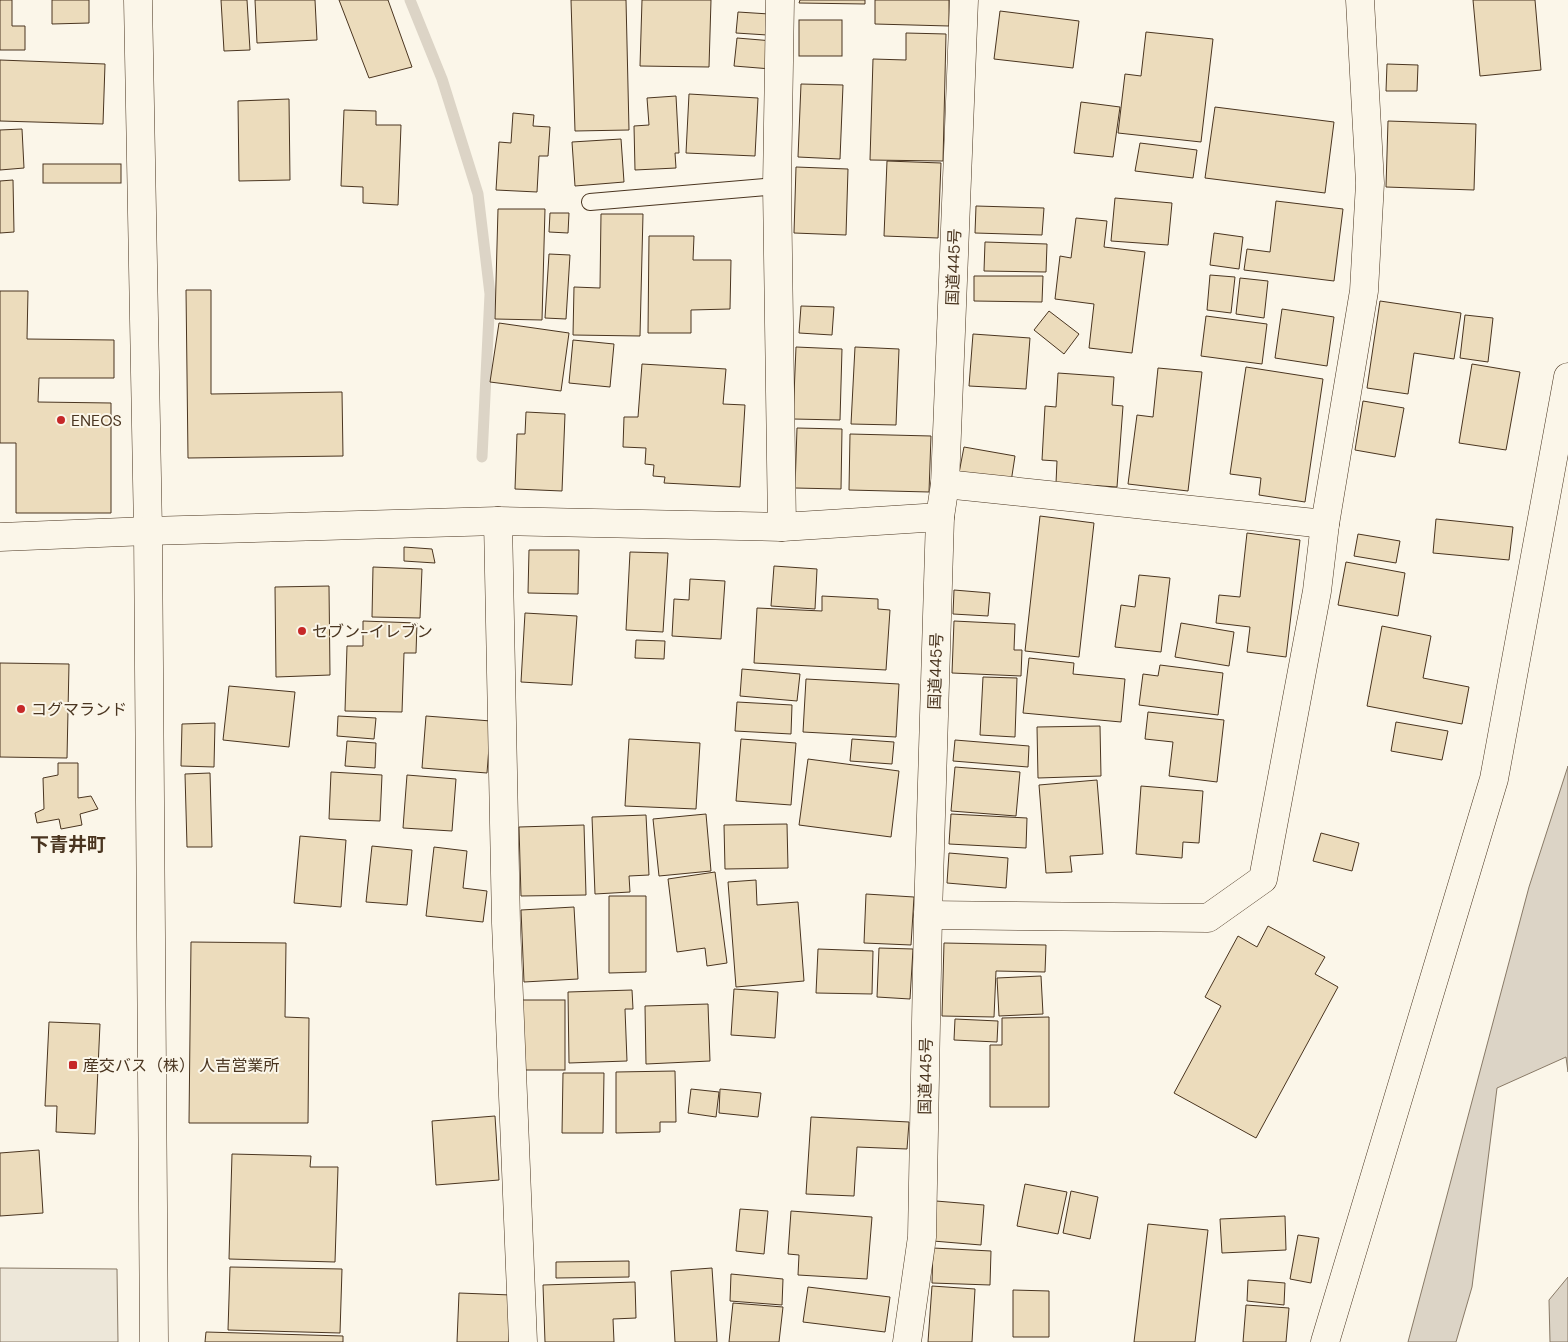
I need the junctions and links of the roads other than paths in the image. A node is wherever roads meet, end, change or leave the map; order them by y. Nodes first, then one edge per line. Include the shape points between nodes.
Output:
1 (138, 0) edge
2 (780, 0) edge
3 (964, 0) edge
4 (1360, 0) edge
5 (777, 186) junction
6 (590, 202) dead end
7 (1568, 377) edge
8 (945, 484) junction
9 (940, 517) junction
10 (498, 521) junction
11 (1325, 524) junction
12 (782, 526) junction
13 (148, 531) junction
14 (0, 537) edge
15 (928, 915) junction
16 (154, 1342) edge
17 (523, 1342) edge
18 (907, 1342) edge
19 (1325, 1342) edge

1 - 13 main road
2 - 5 main road
3 - 8 main road, 国道445号
4 - 11 main road via 1370,183 1364,291
5 - 6 lane
5 - 12 main road
7 - 19 main road via 1494,778
8 - 9 main road, 国道445号
8 - 11 main road
9 - 12 main road
9 - 15 main road, 国道445号
10 - 12 main road
10 - 13 main road
10 - 17 main road via 506,923
11 - 15 main road via 1317,591 1263,880 1208,918
13 - 14 main road
13 - 16 main road
15 - 18 main road, 国道445号 via 922,1237

